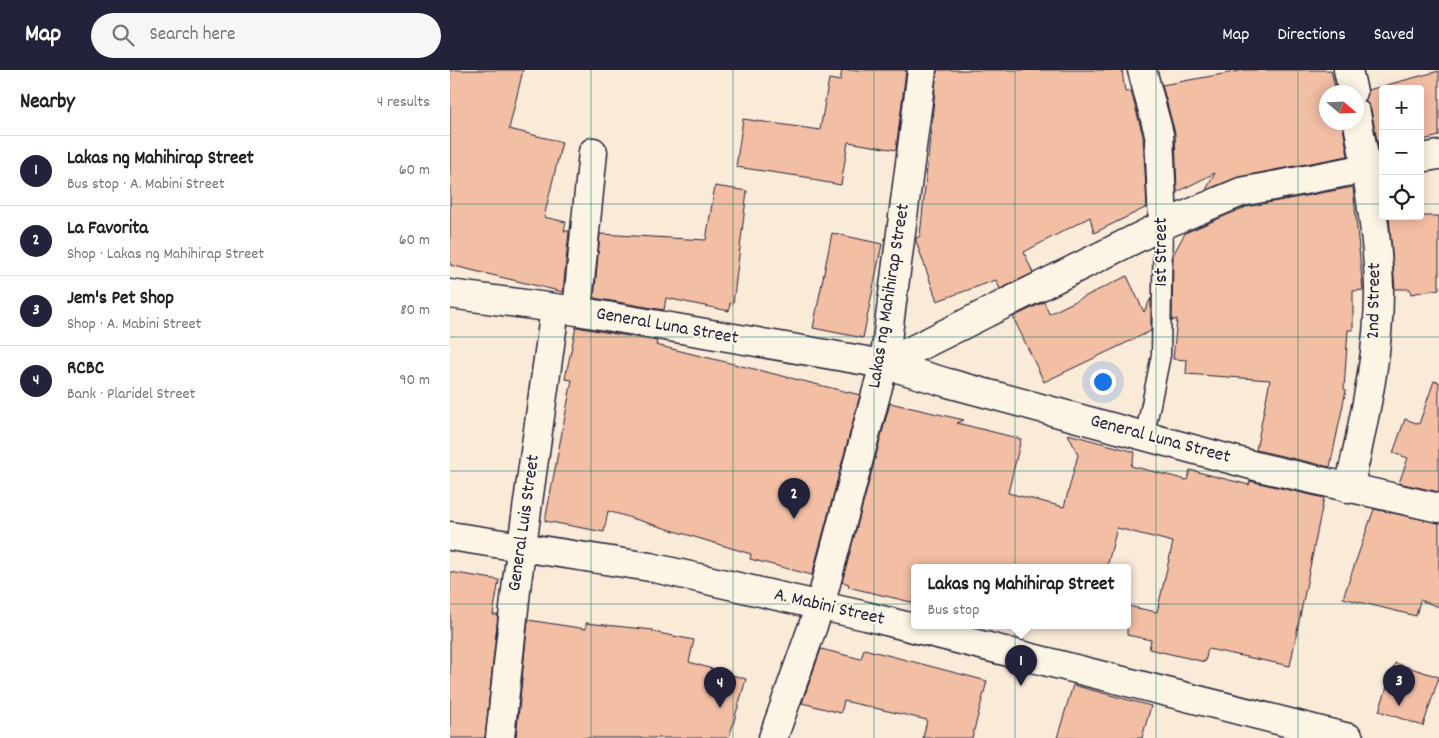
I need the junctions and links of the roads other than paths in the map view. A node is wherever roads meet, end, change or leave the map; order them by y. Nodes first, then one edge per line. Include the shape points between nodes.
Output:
1 (922, 70) edge
2 (1142, 70) edge
3 (1348, 70) edge
4 (1351, 85) edge
5 (1362, 130) edge
6 (593, 152) dead end
7 (1439, 155) edge
8 (1424, 157) edge
9 (1375, 166) edge
10 (1163, 224) junction
11 (450, 294) edge
12 (566, 310) junction
13 (884, 364) junction
14 (1145, 434) junction
15 (1349, 489) junction
16 (1439, 508) edge
17 (450, 536) edge
18 (522, 546) junction
19 (820, 606) junction
20 (911, 629) edge
21 (912, 629) edge
22 (500, 738) edge
23 (773, 738) edge
24 (1348, 738) edge

1 - 13 street, Lakas ng Mahihirap Street
2 - 10 street, 1st Street via 1159,134
3 - 4 street
5 - 9 street, 2nd Street
6 - 12 street, General Luis Street
7 - 8 street
9 - 10 street via 1241,192
9 - 15 street, 2nd Street via 1379,287 1374,358
10 - 13 street
10 - 14 lane, 1st Street via 1161,355
11 - 12 street, General Luna Street
12 - 13 street, General Luna Street
12 - 18 street, General Luis Street
13 - 14 street, General Luna Street
13 - 19 street, Lakas ng Mahihirap Street
14 - 15 street, General Luna Street
15 - 16 street, General Luna Street
17 - 18 street, A. Mabini Street
18 - 19 street, A. Mabini Street via 650,567
18 - 22 street, General Luis Street
19 - 20 street, A. Mabini Street
19 - 23 street, Lakas ng Mahihirap Street
21 - 24 street, A. Mabini Street

